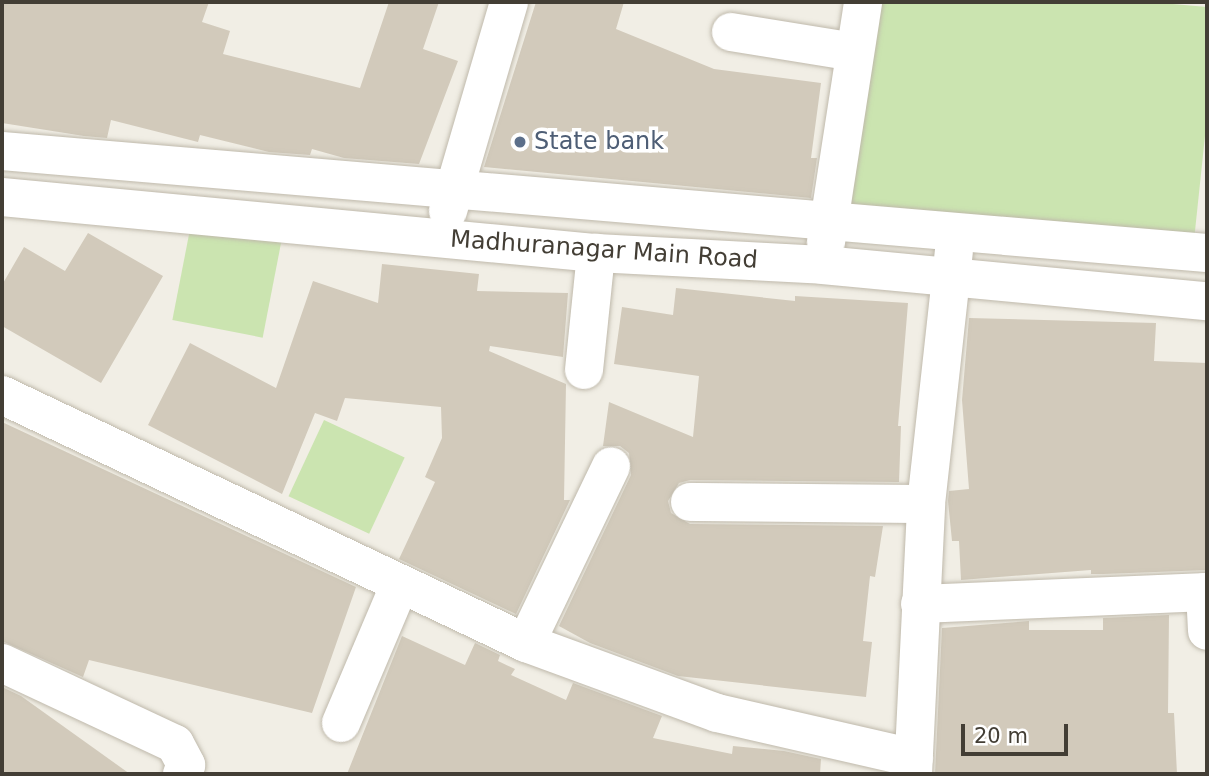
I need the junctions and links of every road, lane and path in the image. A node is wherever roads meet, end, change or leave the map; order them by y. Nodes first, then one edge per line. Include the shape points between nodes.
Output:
1 (509, 2) edge
2 (863, 2) edge
3 (731, 32) dead end
4 (854, 52) junction
5 (2, 151) edge
6 (454, 188) junction
7 (2, 197) edge
8 (829, 218) junction
9 (959, 229) junction
10 (440, 239) junction
11 (596, 253) junction
12 (1207, 253) edge
13 (822, 265) junction
14 (948, 276) junction
15 (1207, 302) edge
16 (584, 370) dead end
17 (2, 395) edge
18 (611, 466) dead end
19 (690, 502) dead end
20 (926, 505) junction
21 (400, 584) junction
22 (1206, 592) edge
23 (920, 604) junction
24 (1207, 631) edge
25 (526, 643) junction
26 (2, 663) edge
27 (341, 723) dead end
28 (913, 766) edge
29 (182, 774) edge

1 - 6 street
2 - 4 street
3 - 4 street
4 - 8 street
5 - 6 street, Madhuranagar Main Road
6 - 8 street, Madhuranagar Main Road
6 - 10 street
7 - 10 street, Madhuranagar Main Road
8 - 9 street, Madhuranagar Main Road
8 - 13 street
9 - 12 street, Madhuranagar Main Road
9 - 14 street
10 - 11 street, Madhuranagar Main Road
11 - 13 street, Madhuranagar Main Road
11 - 16 street
13 - 14 street, Madhuranagar Main Road
14 - 15 street, Madhuranagar Main Road
14 - 20 street
17 - 21 street
18 - 25 street
19 - 20 street
20 - 23 street
21 - 25 street
21 - 27 street
22 - 23 street
22 - 24 street
23 - 28 street
25 - 28 street via 717,713
26 - 29 street via 175,744 186,765

